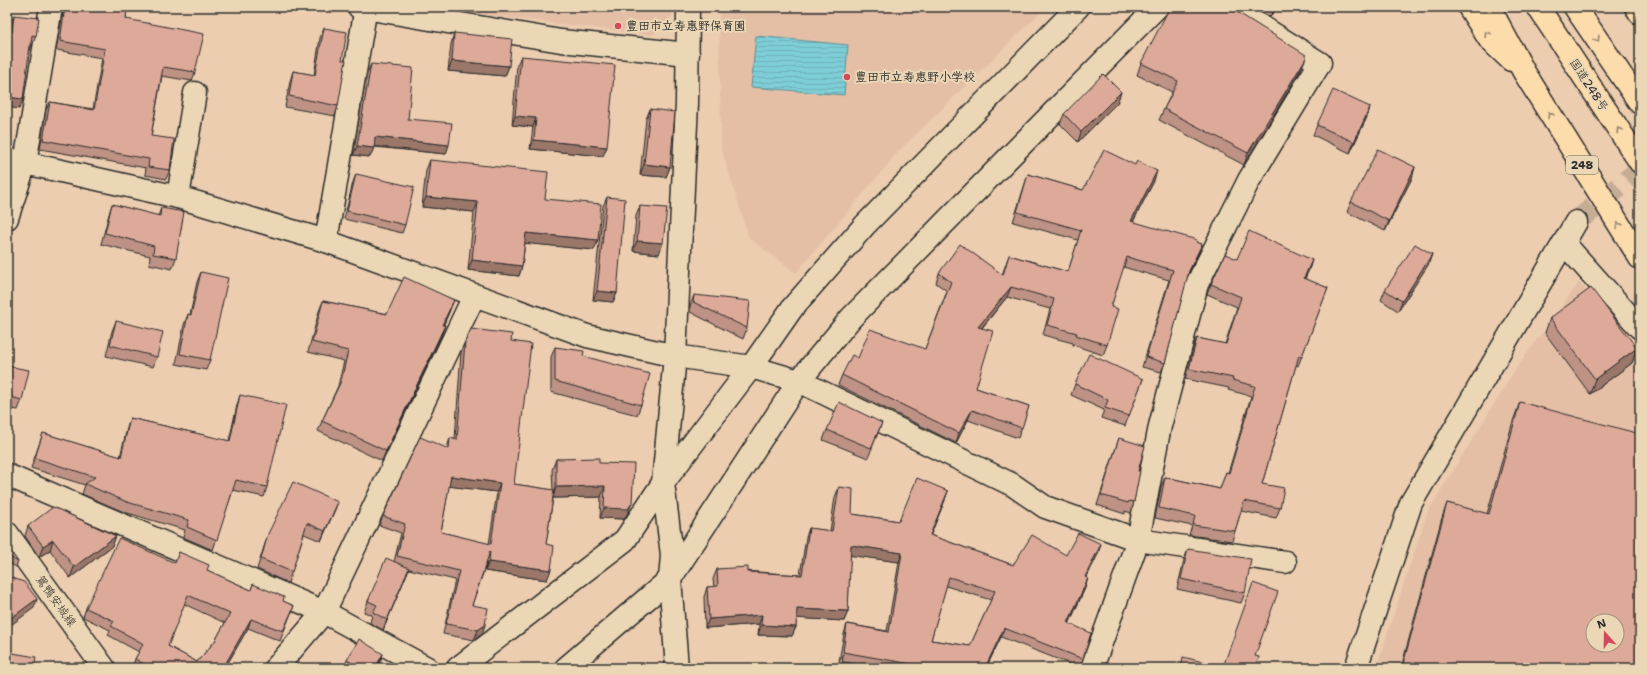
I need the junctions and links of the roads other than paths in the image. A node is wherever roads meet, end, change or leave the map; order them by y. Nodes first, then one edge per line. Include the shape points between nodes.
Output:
1 (51, 7) edge
2 (363, 7) edge
3 (688, 7) edge
4 (1078, 7) edge
5 (1157, 7) edge
6 (1230, 7) edge
7 (1469, 7) edge
8 (1489, 7) edge
9 (1538, 7) edge
10 (1575, 7) edge
11 (1636, 7) edge
12 (1640, 13) edge
13 (688, 54) junction
14 (1524, 72) junction
15 (195, 94) dead end
16 (1640, 103) edge
17 (16, 161) edge
18 (1640, 162) edge
19 (178, 197) junction
20 (7, 218) edge
21 (1576, 222) tunnel mouth
22 (326, 241) junction
23 (1564, 243) junction
24 (1640, 258) edge
25 (474, 296) junction
26 (1640, 328) edge
27 (675, 356) junction
28 (751, 367) junction
29 (799, 381) junction
30 (7, 475) edge
31 (663, 483) junction
32 (7, 533) edge
33 (1138, 540) junction
34 (1284, 562) dead end
35 (670, 579) junction
36 (324, 612) junction
37 (104, 668) edge
38 (276, 668) edge
39 (427, 668) edge
40 (458, 668) edge
41 (566, 668) edge
42 (677, 668) edge
43 (1092, 668) edge
44 (1356, 668) edge

1 - 17 street
2 - 13 street via 561,41
2 - 22 street
3 - 13 street
4 - 28 street via 865,225 793,307
5 - 29 street via 851,318
6 - 33 street via 1320,63 1249,180 1198,284 1160,426
14 -> 7 highway, 248 via 1490,40
8 - 14 highway, 248
18 -> 9 highway, 国道248号
10 -> 16 highway
11 - 12 highway
13 - 27 street
24 -> 14 highway, 248
15 - 19 street
17 - 19 street
17 - 20 street
19 - 22 street
21 - 23 street
22 - 25 street
23 - 26 street
23 - 44 street via 1411,503
25 - 27 street via 587,336
25 - 36 street
27 - 28 street
27 - 31 street
28 - 29 street
28 - 31 street
29 - 33 street via 1013,484 1045,507
29 - 35 street
30 - 36 street
31 - 35 street via 672,555
31 - 40 street via 625,540
32 - 37 street, 鴛鴨安城線
33 - 34 street
33 - 43 street
35 - 41 street
35 - 42 street
36 - 38 street
36 - 39 street

